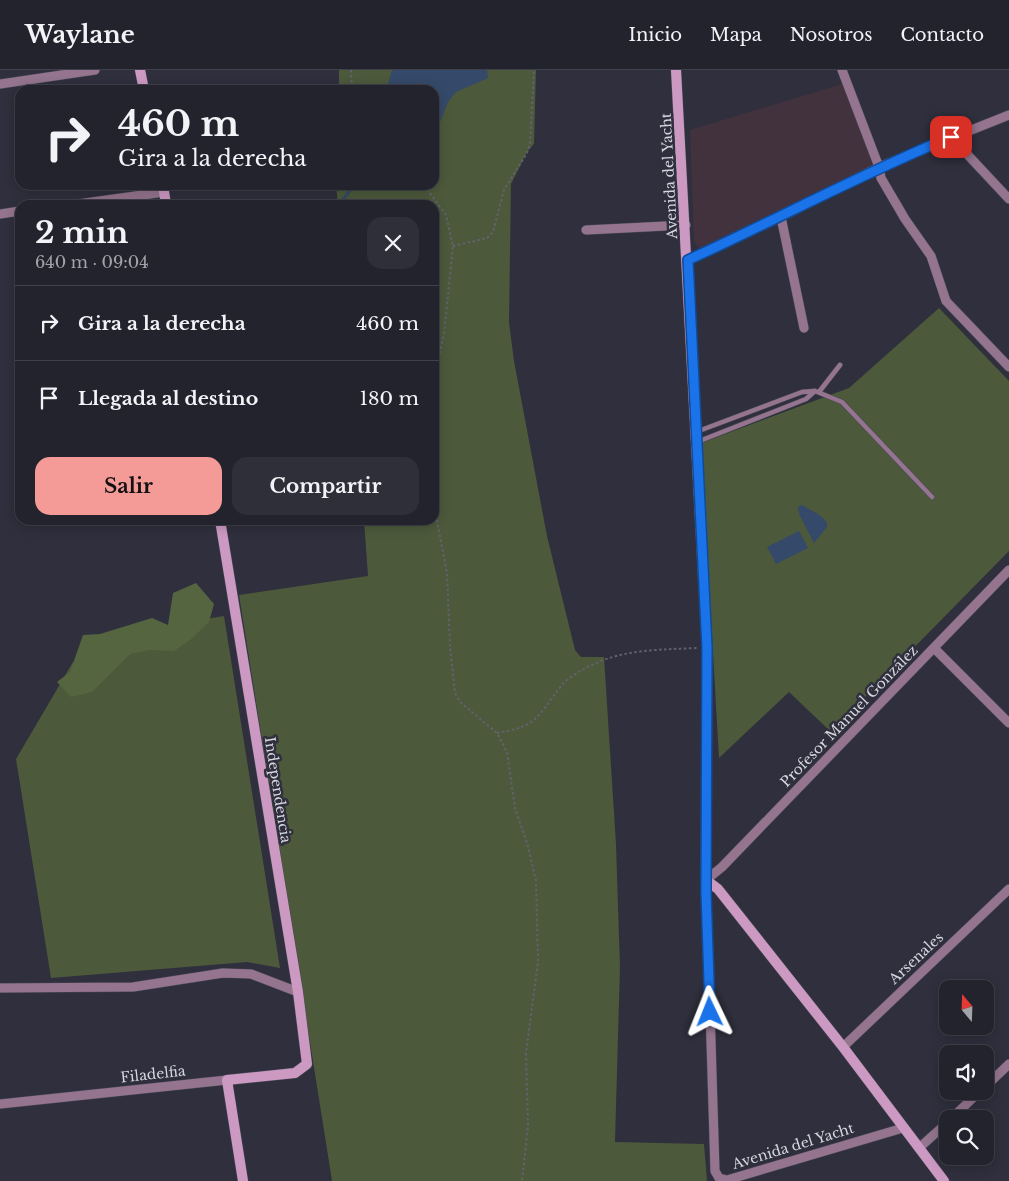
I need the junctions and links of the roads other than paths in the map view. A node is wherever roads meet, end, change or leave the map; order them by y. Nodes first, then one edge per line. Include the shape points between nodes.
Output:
1 (95, 70) edge
2 (140, 70) edge
3 (676, 70) edge
4 (842, 70) edge
5 (0, 84) edge
6 (143, 85) edge
7 (1009, 114) edge
8 (951, 137) junction
9 (879, 167) junction
10 (158, 190) edge
11 (1009, 199) edge
12 (100, 200) edge
13 (15, 212) edge
14 (0, 214) edge
15 (781, 217) junction
16 (686, 225) junction
17 (586, 230) dead end
18 (688, 260) junction
19 (804, 328) dead end
20 (840, 365) dead end
21 (1009, 366) edge
22 (817, 391) junction
23 (763, 407) junction
24 (766, 415) junction
25 (697, 437) junction
26 (932, 497) dead end
27 (221, 525) edge
28 (1009, 570) edge
29 (934, 648) junction
30 (1007, 716) edge
31 (706, 880) junction
32 (1009, 889) edge
33 (0, 988) edge
34 (298, 992) junction
35 (843, 1046) junction
36 (307, 1064) joint
37 (1007, 1070) edge
38 (227, 1080) junction
39 (994, 1080) edge
40 (971, 1100) edge
41 (0, 1104) edge
42 (960, 1110) edge
43 (903, 1128) junction
44 (939, 1130) edge
45 (919, 1148) junction
46 (243, 1181) edge
47 (944, 1181) edge

1 - 5 street
2 - 6 street
3 - 16 street, Avenida del Yacht
4 - 9 street
7 - 8 street
8 - 9 street
8 - 11 street
9 - 15 street
9 - 21 street via 881,178 904,219 931,256 946,301
10 - 12 street
13 - 14 street
15 - 18 street
15 - 19 street
16 - 17 street
16 - 18 street, Avenida del Yacht
18 - 25 street, Avenida del Yacht
20 - 22 lane via 830,381
22 - 23 lane via 802,392
22 - 24 lane via 806,399
22 - 26 lane via 842,402
23 - 24 lane
23 - 25 lane
24 - 25 lane
25 - 31 street, Avenida del Yacht via 707,648
27 - 34 street, Independencia
28 - 29 street, Profesor Manuel González
29 - 30 street
29 - 31 street, Profesor Manuel González
31 - 35 street via 718,889
31 - 43 street, Avenida del Yacht via 715,1171 719,1178 727,1180
32 - 35 street, Arsenales
33 - 34 street via 133,987 223,973 251,974
34 - 36 street, Independencia
35 - 43 street
36 - 38 street, Filadelfia via 295,1073
37 - 39 street
38 - 41 street, Filadelfia
38 - 46 street
40 - 42 street
43 - 45 street
44 - 45 street
45 - 47 street

